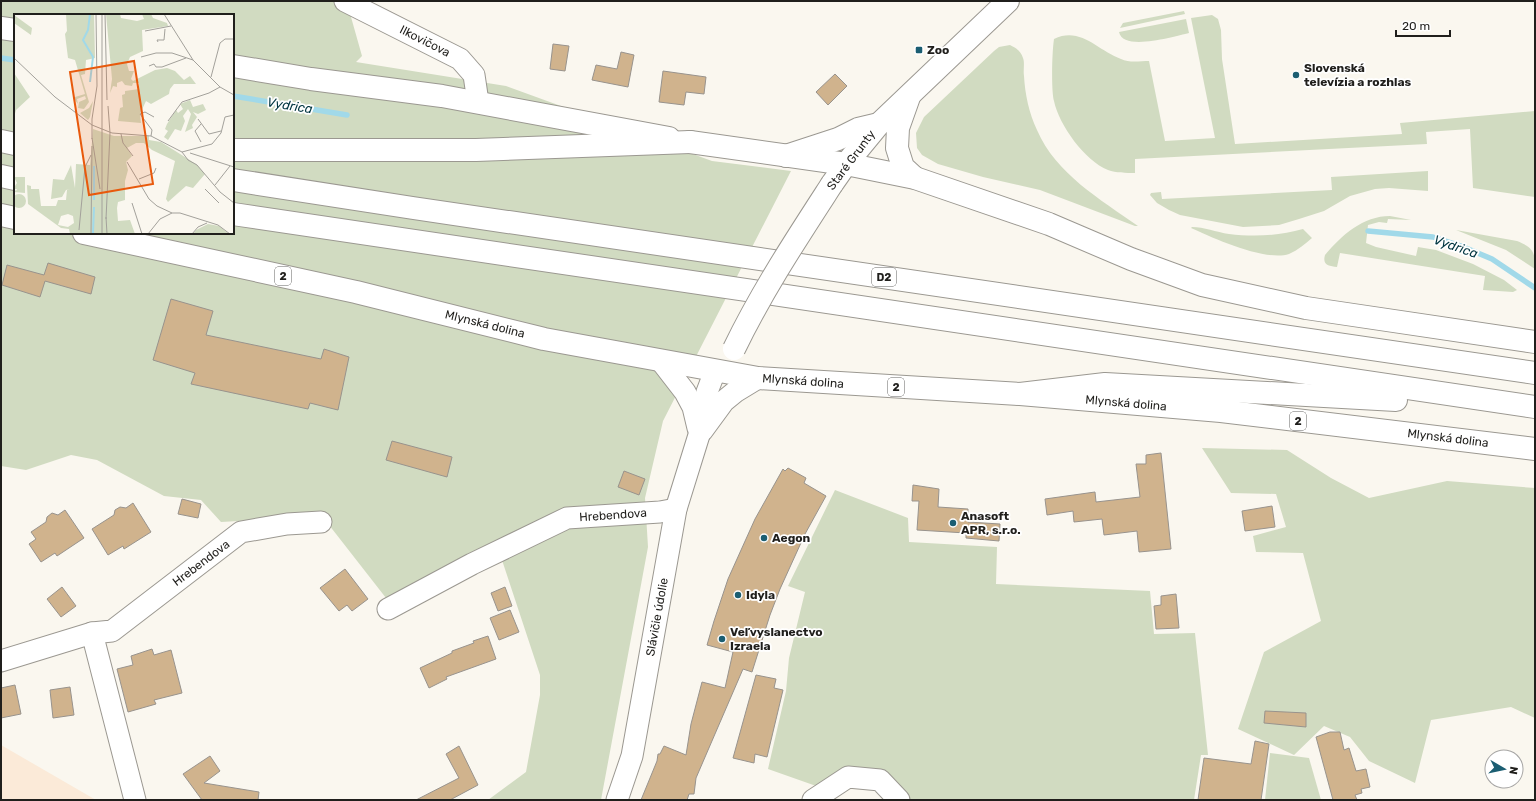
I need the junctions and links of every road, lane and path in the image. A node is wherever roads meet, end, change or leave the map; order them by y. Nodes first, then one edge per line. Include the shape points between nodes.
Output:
1 (345, 1) edge
2 (1008, 1) edge
3 (1, 28) edge
4 (14, 30) edge
5 (234, 66) edge
6 (910, 93) junction
7 (478, 102) junction
8 (878, 124) junction
9 (1, 141) edge
10 (690, 142) junction
11 (14, 144) edge
12 (234, 150) edge
13 (786, 156) junction
14 (846, 164) junction
15 (1, 176) edge
16 (915, 178) junction
17 (14, 179) edge
18 (234, 180) edge
19 (234, 214) edge
20 (1, 215) edge
21 (14, 218) edge
22 (89, 234) edge
23 (1535, 342) edge
24 (661, 361) junction
25 (724, 372) junction
26 (1535, 373) edge
27 (758, 378) junction
28 (1020, 394) junction
29 (724, 401) junction
30 (1535, 408) edge
31 (699, 435) junction
32 (1535, 449) edge
33 (668, 511) junction
34 (321, 522) dead end
35 (388, 609) dead end
36 (92, 633) junction
37 (1, 661) edge
38 (135, 800) edge
39 (617, 800) edge
40 (813, 800) edge
41 (899, 800) edge

1 - 7 street, Ilkovičova via 460,59 474,75
2 - 6 main road, Staré Grunty
3 - 4 main road
5 - 7 main road
6 - 8 main road, Staré Grunty
6 - 16 main road via 898,128 897,148 903,167
7 - 10 main road
8 - 13 main road
8 - 14 main road, Staré Grunty
9 - 11 main road
10 - 12 main road via 476,150
10 - 13 main road
13 - 14 main road
14 - 16 main road
14 - 25 main road, Staré Grunty, bridge via 776,272 751,315
15 - 17 main road
16 - 23 main road via 1049,224 1131,259 1202,285 1306,308
18 - 26 main road, D2
19 - 30 main road
20 - 21 main road
22 - 24 main road, Mlynská dolina / 2 via 356,292 544,339
24 - 25 main road, Mlynská dolina / 2
24 - 31 street, Slávičie údolie via 693,407
25 - 27 main road, Mlynská dolina / 2
25 - 29 street, Slávičie údolie
25 - 31 street, Slávičie údolie via 707,392
27 - 28 main road, Mlynská dolina / 2
27 - 29 street, Slávičie údolie
28 - 30 main road via 1105,384
28 - 32 main road, Mlynská dolina / 2 via 1221,412
29 - 31 street, Slávičie údolie
31 - 33 street, Slávičie údolie
33 - 35 street, Hrebendova via 567,518 472,564
33 - 39 street, Slávičie údolie via 632,756
34 - 36 street, Hrebendova via 287,524 242,532 112,631
36 - 37 street, Hrebendova
36 - 38 street
40 - 41 street via 848,776 880,780

